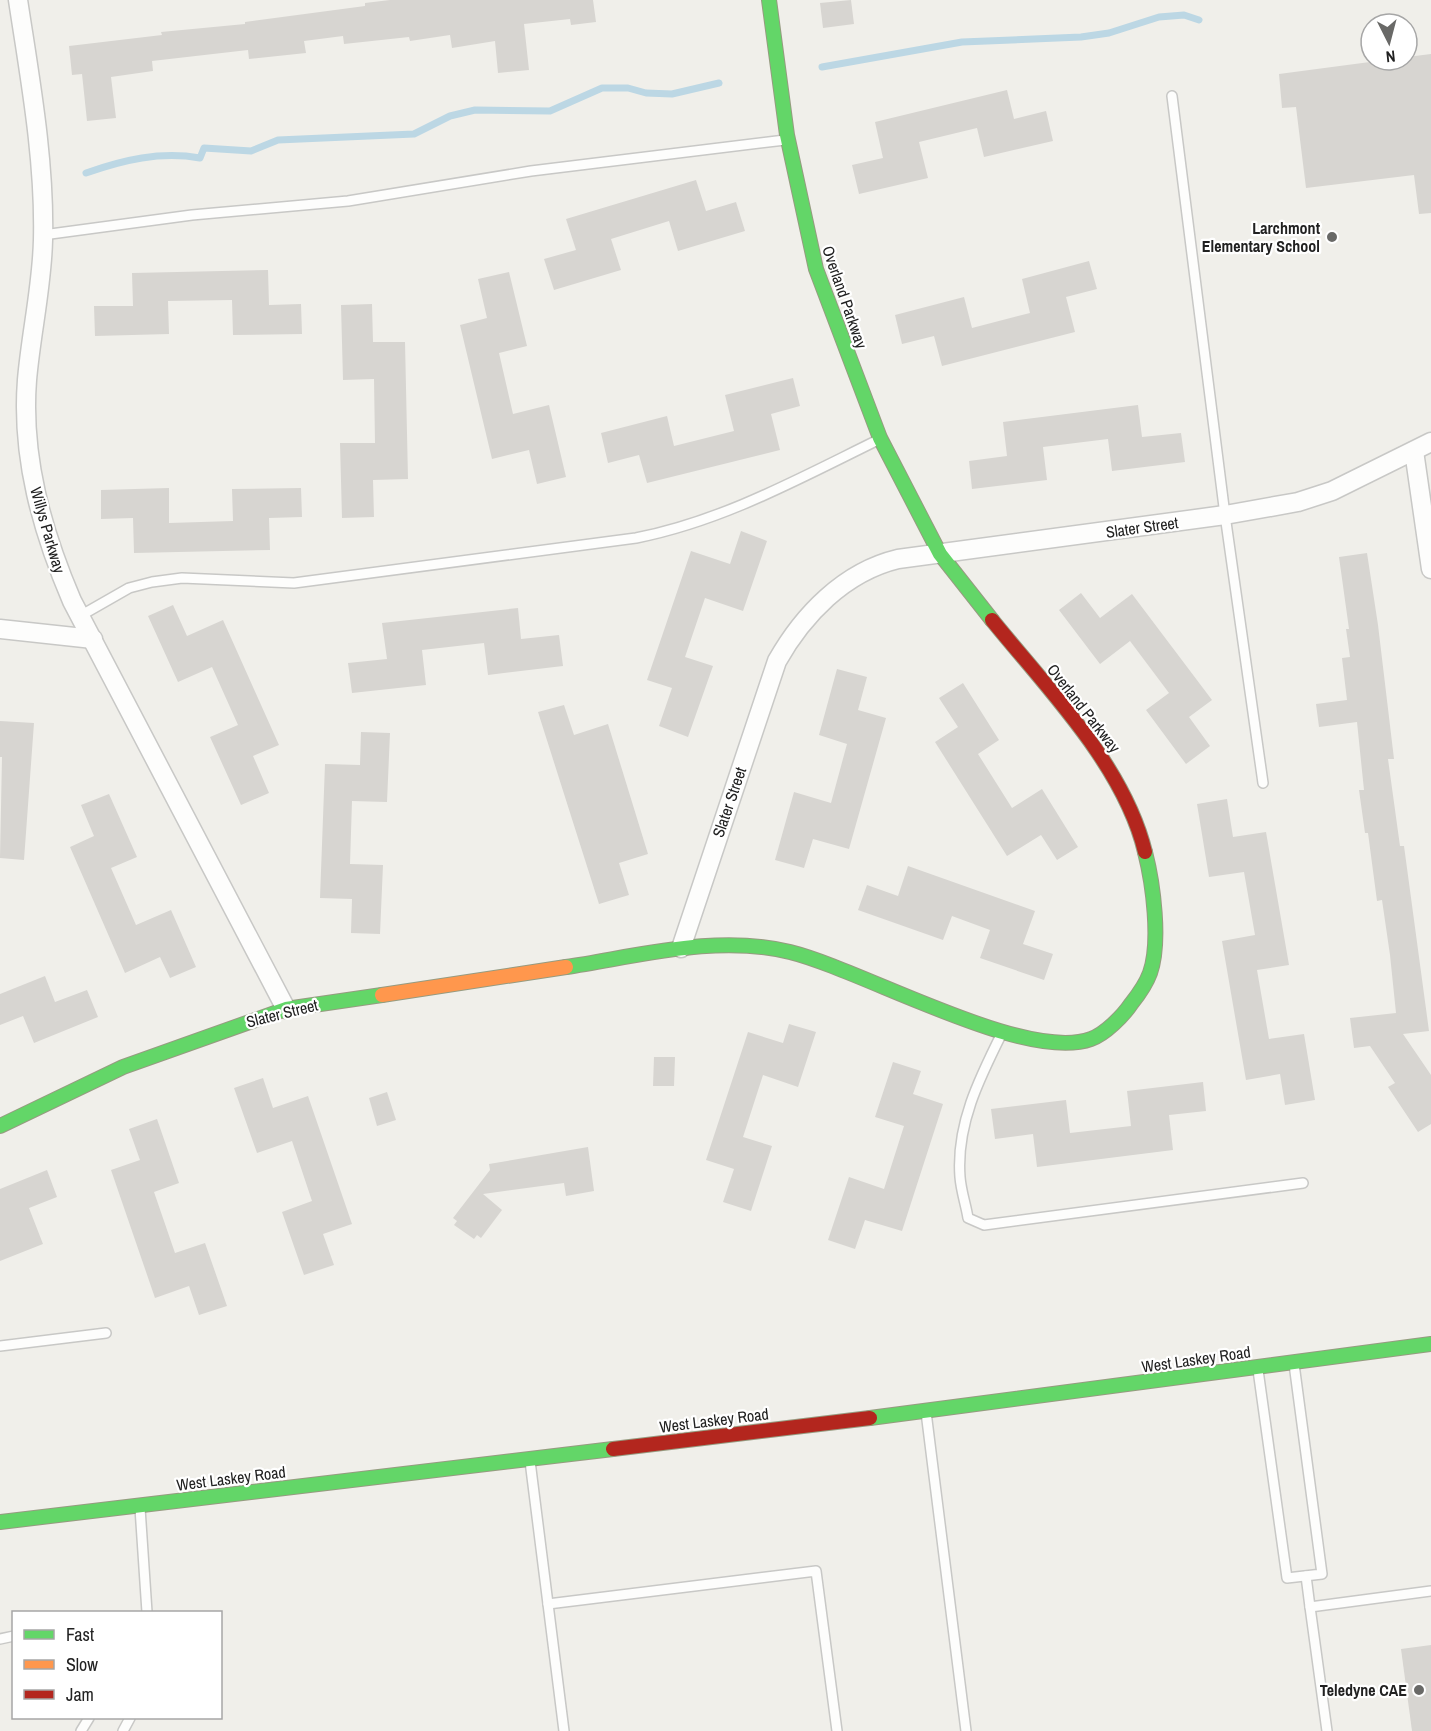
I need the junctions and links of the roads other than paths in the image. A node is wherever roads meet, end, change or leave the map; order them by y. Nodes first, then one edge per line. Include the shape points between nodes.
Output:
1 (18, 0) edge
2 (769, 0) edge
3 (1172, 96) dead end
4 (788, 140) junction
5 (43, 235) junction
6 (880, 438) junction
7 (1431, 442) edge
8 (1414, 451) junction
9 (1225, 515) junction
10 (940, 554) junction
11 (1431, 569) edge
12 (80, 616) junction
13 (0, 628) edge
14 (93, 639) junction
15 (1263, 783) dead end
16 (681, 948) junction
17 (286, 1009) junction
18 (1003, 1031) junction
19 (0, 1126) edge
20 (1303, 1183) dead end
21 (106, 1333) dead end
22 (1431, 1344) edge
23 (0, 1346) edge
24 (1294, 1363) junction
25 (1258, 1368) junction
26 (926, 1412) junction
27 (530, 1459) junction
28 (140, 1505) junction
29 (0, 1522) edge
30 (1306, 1576) junction
31 (1431, 1591) edge
32 (548, 1604) junction
33 (1310, 1607) junction
34 (147, 1611) edge
35 (564, 1731) edge
36 (837, 1731) edge
37 (966, 1731) edge
38 (1327, 1731) edge

1 - 5 street, Willys Parkway via 38,140
2 - 4 street, Overland Parkway
3 - 9 lane
4 - 5 lane via 531,171 348,201 192,215
4 - 6 street, Overland Parkway via 816,269
5 - 12 street, Willys Parkway via 26,422 40,510 54,559
6 - 10 street, Overland Parkway
6 - 12 lane via 738,508 674,530 294,583 182,578 152,582 129,588
7 - 8 street, Slater Street
8 - 9 street, Slater Street via 1332,491 1298,502
8 - 11 street
9 - 10 street, Slater Street
9 - 15 lane
10 - 16 street, Slater Street via 876,566 841,586 796,628 777,661
10 - 18 street, Overland Parkway via 1103,758 1123,792 1142,838 1152,879 1155,921 1150,970 1124,1014 1092,1039 1075,1042 1055,1044
12 - 14 street, Willys Parkway
13 - 14 street
14 - 17 street, Willys Parkway
16 - 17 street, Slater Street
16 - 18 street, Overland Parkway via 719,944 790,952
17 - 19 street, Slater Street via 123,1067
18 - 20 lane via 978,1081 961,1134 960,1178 968,1218 984,1225
21 - 23 lane
22 - 24 street, West Laskey Road
24 - 25 street, West Laskey Road
24 - 30 lane via 1322,1574
25 - 26 street, West Laskey Road
25 - 30 lane via 1287,1578
26 - 27 street, West Laskey Road
26 - 37 lane
27 - 28 street, West Laskey Road
27 - 32 lane
28 - 29 street, West Laskey Road
28 - 34 lane
30 - 33 lane
31 - 33 lane
32 - 35 lane
32 - 36 lane via 816,1571
33 - 38 lane

